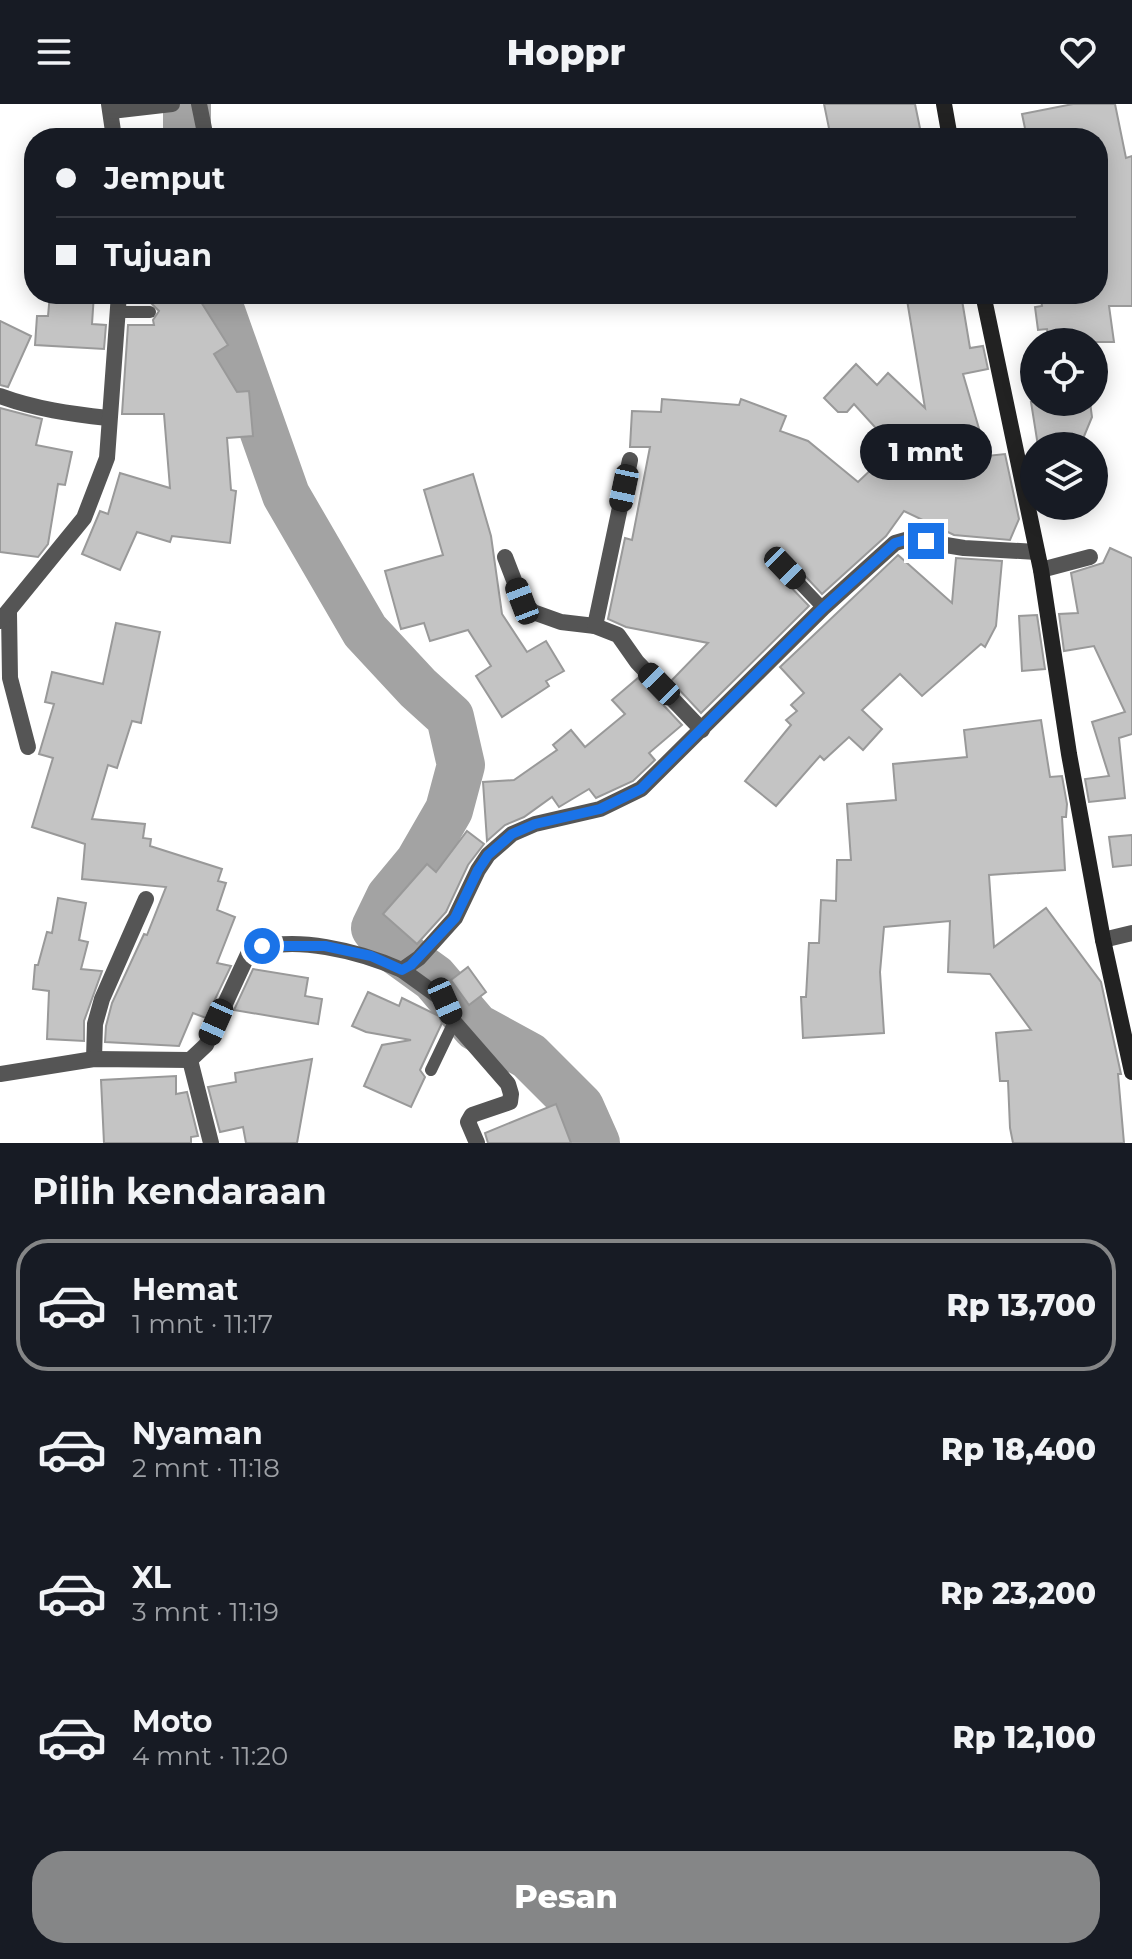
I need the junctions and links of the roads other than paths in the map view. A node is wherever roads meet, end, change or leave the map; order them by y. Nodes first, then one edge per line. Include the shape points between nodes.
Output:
1 (172, 104) edge
2 (199, 104) edge
3 (944, 104) edge
4 (110, 108) edge
5 (113, 128) edge
6 (204, 128) edge
7 (948, 128) edge
8 (120, 304) edge
9 (985, 304) edge
10 (120, 312) junction
11 (150, 312) dead end
12 (0, 396) edge
13 (108, 418) junction
14 (630, 460) dead end
15 (1037, 552) junction
16 (505, 557) dead end
17 (1090, 557) dead end
18 (785, 568) dead end
19 (1041, 570) junction
20 (823, 608) junction
21 (4, 617) edge
22 (595, 626) junction
23 (702, 730) junction
24 (28, 747) dead end
25 (146, 899) dead end
26 (1132, 933) edge
27 (1103, 940) junction
28 (410, 964) junction
29 (454, 1022) junction
30 (94, 1059) junction
31 (190, 1060) junction
32 (431, 1070) dead end
33 (1132, 1072) edge
34 (0, 1074) edge
35 (211, 1143) edge
36 (477, 1143) edge

1 - 4 street
2 - 6 street
3 - 7 street
4 - 5 street
8 - 10 street
9 - 15 street
10 - 11 lane
10 - 13 street
12 - 13 street via 63,413
13 - 21 street via 107,458 84,518
14 - 22 street
15 - 19 street
15 - 20 street via 909,539 895,543
16 - 22 street via 522,601 533,612
17 - 19 street
18 - 20 lane
19 - 27 street
20 - 23 street
21 - 24 street via 10,678
22 - 23 street via 618,635
23 - 28 street via 641,789 600,809 512,834 488,855 455,918
25 - 30 street via 102,999
26 - 27 street
27 - 33 street
28 - 29 street via 445,1001
28 - 31 street via 325,946 262,946 249,952 206,1045
29 - 32 lane
29 - 36 street via 511,1094 510,1102 472,1115 468,1122
30 - 31 street
30 - 34 street
31 - 35 street

